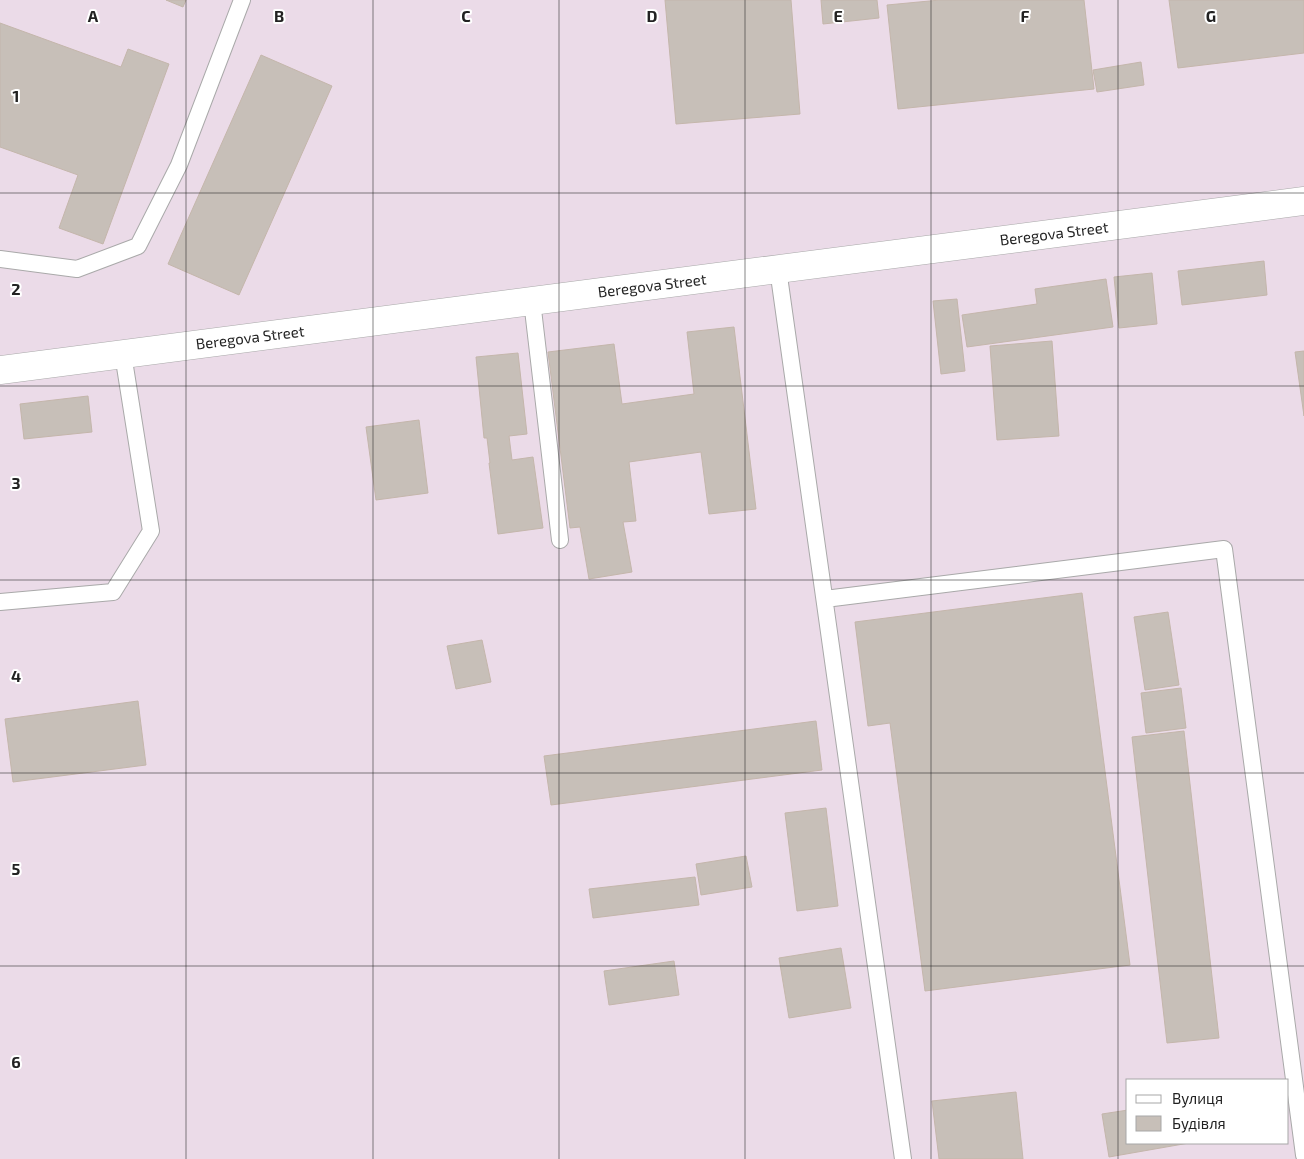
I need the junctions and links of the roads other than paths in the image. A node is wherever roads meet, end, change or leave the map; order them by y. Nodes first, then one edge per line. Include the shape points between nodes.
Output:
1 (242, 0) edge
2 (1304, 201) edge
3 (0, 259) edge
4 (778, 269) junction
5 (532, 301) junction
6 (123, 354) junction
7 (0, 370) edge
8 (560, 540) dead end
9 (825, 600) junction
10 (0, 602) edge
11 (1304, 1155) edge
12 (903, 1159) edge

1 - 3 lane via 179,165 138,246 77,269
2 - 4 street, Beregova Street
4 - 5 street, Beregova Street
4 - 9 lane
5 - 6 street, Beregova Street
5 - 8 lane
6 - 7 street, Beregova Street
6 - 10 lane via 151,530 113,592
9 - 11 lane via 1224,549
9 - 12 lane

